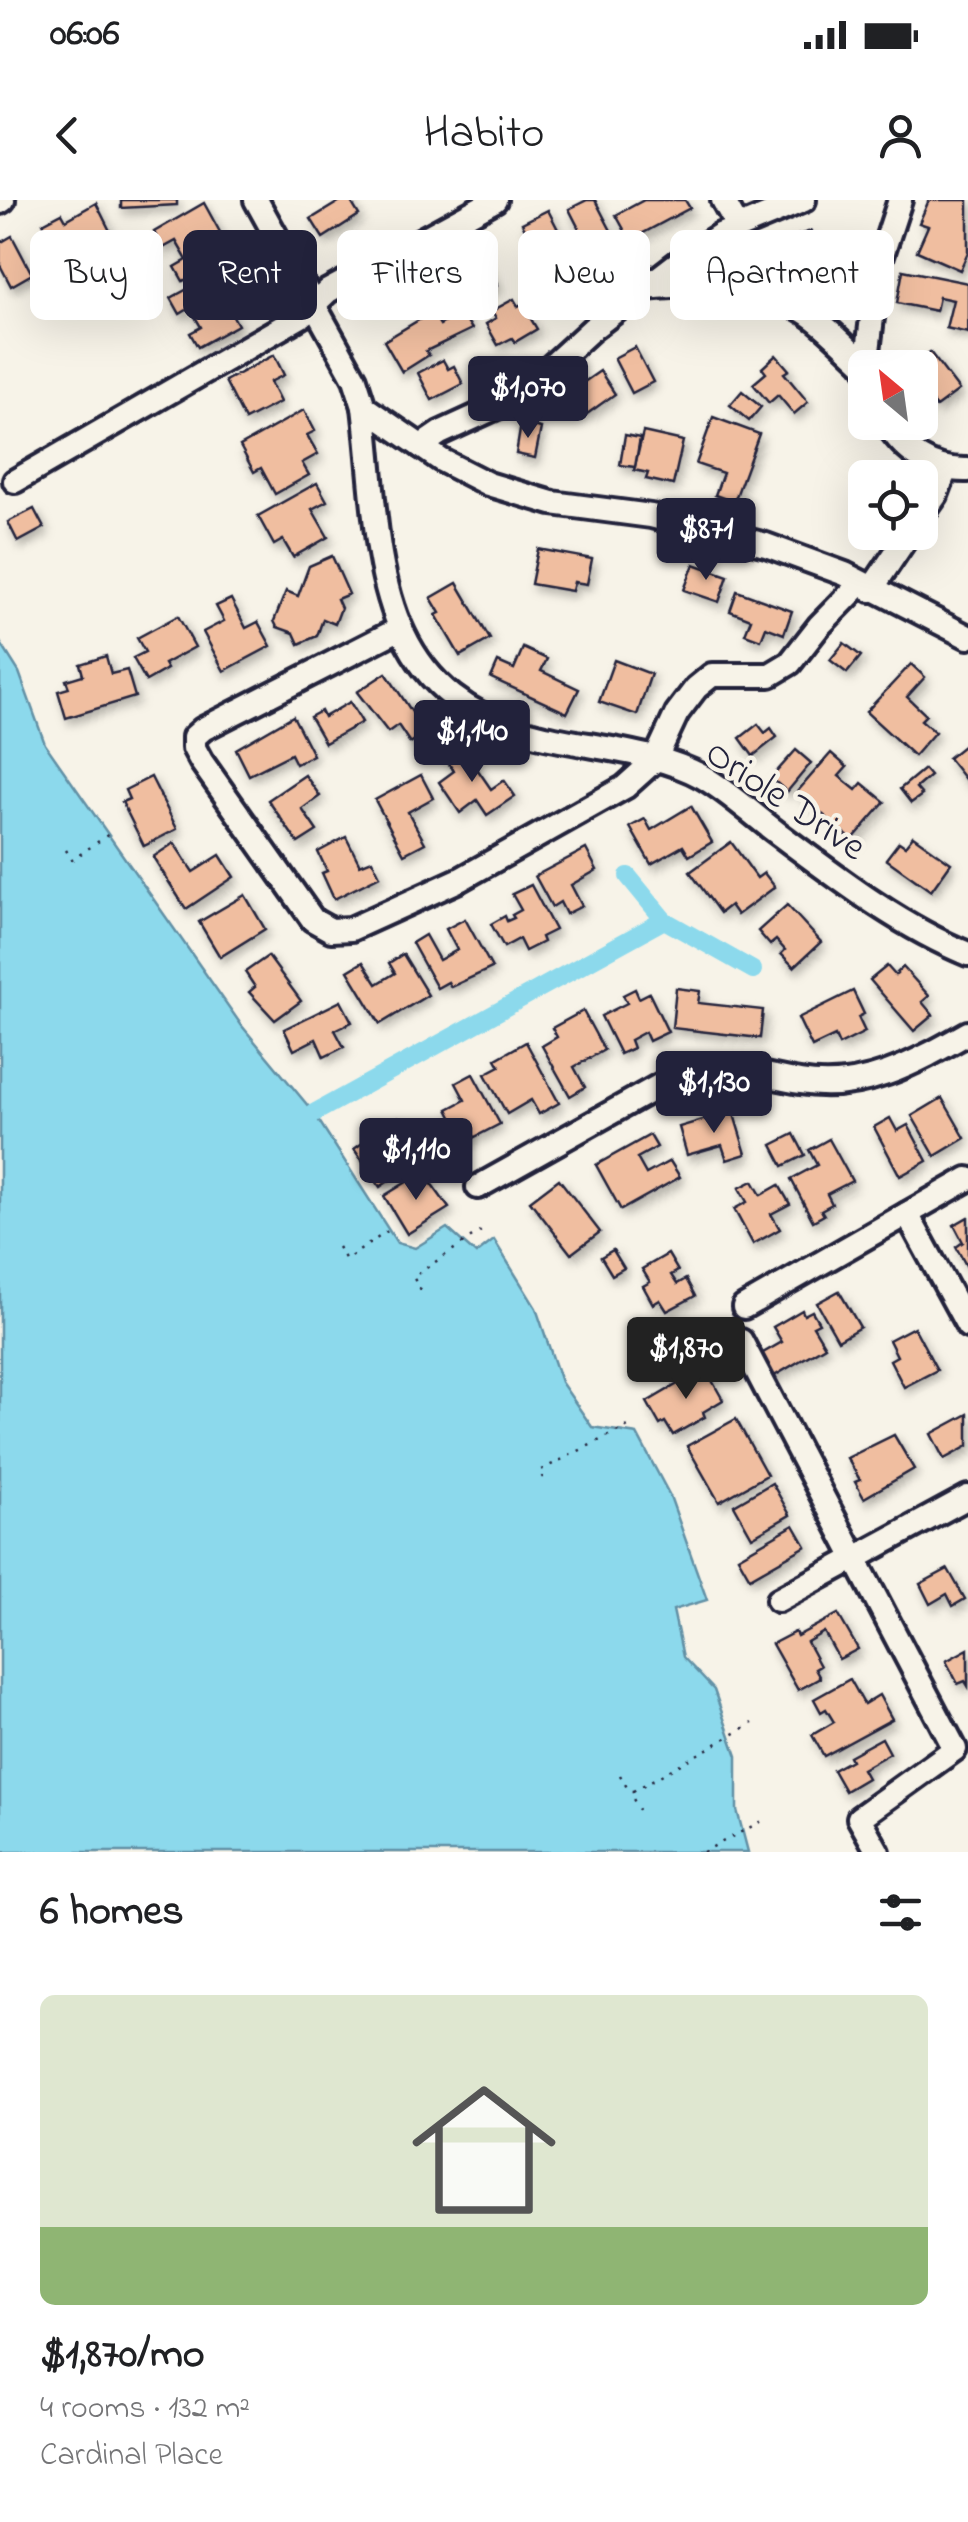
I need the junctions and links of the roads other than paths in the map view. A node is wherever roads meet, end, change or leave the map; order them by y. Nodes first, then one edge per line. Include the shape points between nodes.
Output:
1 (256, 200) edge
2 (494, 200) edge
3 (723, 200) edge
4 (804, 200) edge
5 (900, 200) edge
6 (738, 227) junction
7 (273, 230) edge
8 (650, 284) edge
9 (650, 288) edge
10 (317, 301) edge
11 (317, 309) edge
12 (294, 320) edge
13 (604, 320) edge
14 (848, 350) edge
15 (867, 350) edge
16 (364, 407) junction
17 (901, 440) edge
18 (421, 446) junction
19 (956, 471) edge
20 (15, 480) dead end
21 (938, 492) edge
22 (896, 550) edge
23 (866, 587) junction
24 (399, 629) junction
25 (965, 638) edge
26 (655, 760) junction
27 (968, 954) edge
28 (968, 1033) edge
29 (968, 1179) edge
30 (478, 1186) dead end
31 (907, 1214) junction
32 (744, 1307) dead end
33 (968, 1326) edge
34 (740, 1341) dead end
35 (968, 1497) edge
36 (854, 1559) junction
37 (778, 1600) dead end
38 (878, 1852) edge

1 - 7 street, Oriole Drive
2 - 10 street
3 - 6 street
4 - 6 street
5 - 15 street via 878,267
6 - 8 street
9 - 14 street via 724,284 771,294 807,312
11 - 16 street, Oriole Drive
12 - 20 street
13 - 18 street via 534,382
16 - 18 street
16 - 24 street, Oriole Drive via 376,538
17 - 19 street via 914,456
18 - 23 street via 512,493 723,532
19 - 21 street
22 - 23 street
23 - 25 street
23 - 26 street via 770,675 712,675 696,688
24 - 26 street, Oriole Drive via 427,674 482,716 519,731
24 - 26 street via 198,733 194,748 314,920 331,930 351,929 460,880 625,787
26 - 27 street, Oriole Drive via 707,780 830,872
28 - 30 street via 896,1071 847,1084 692,1068
29 - 31 street
31 - 32 street
31 - 33 street
34 - 36 street
35 - 36 street
36 - 37 street
36 - 38 street via 955,1749 859,1818

